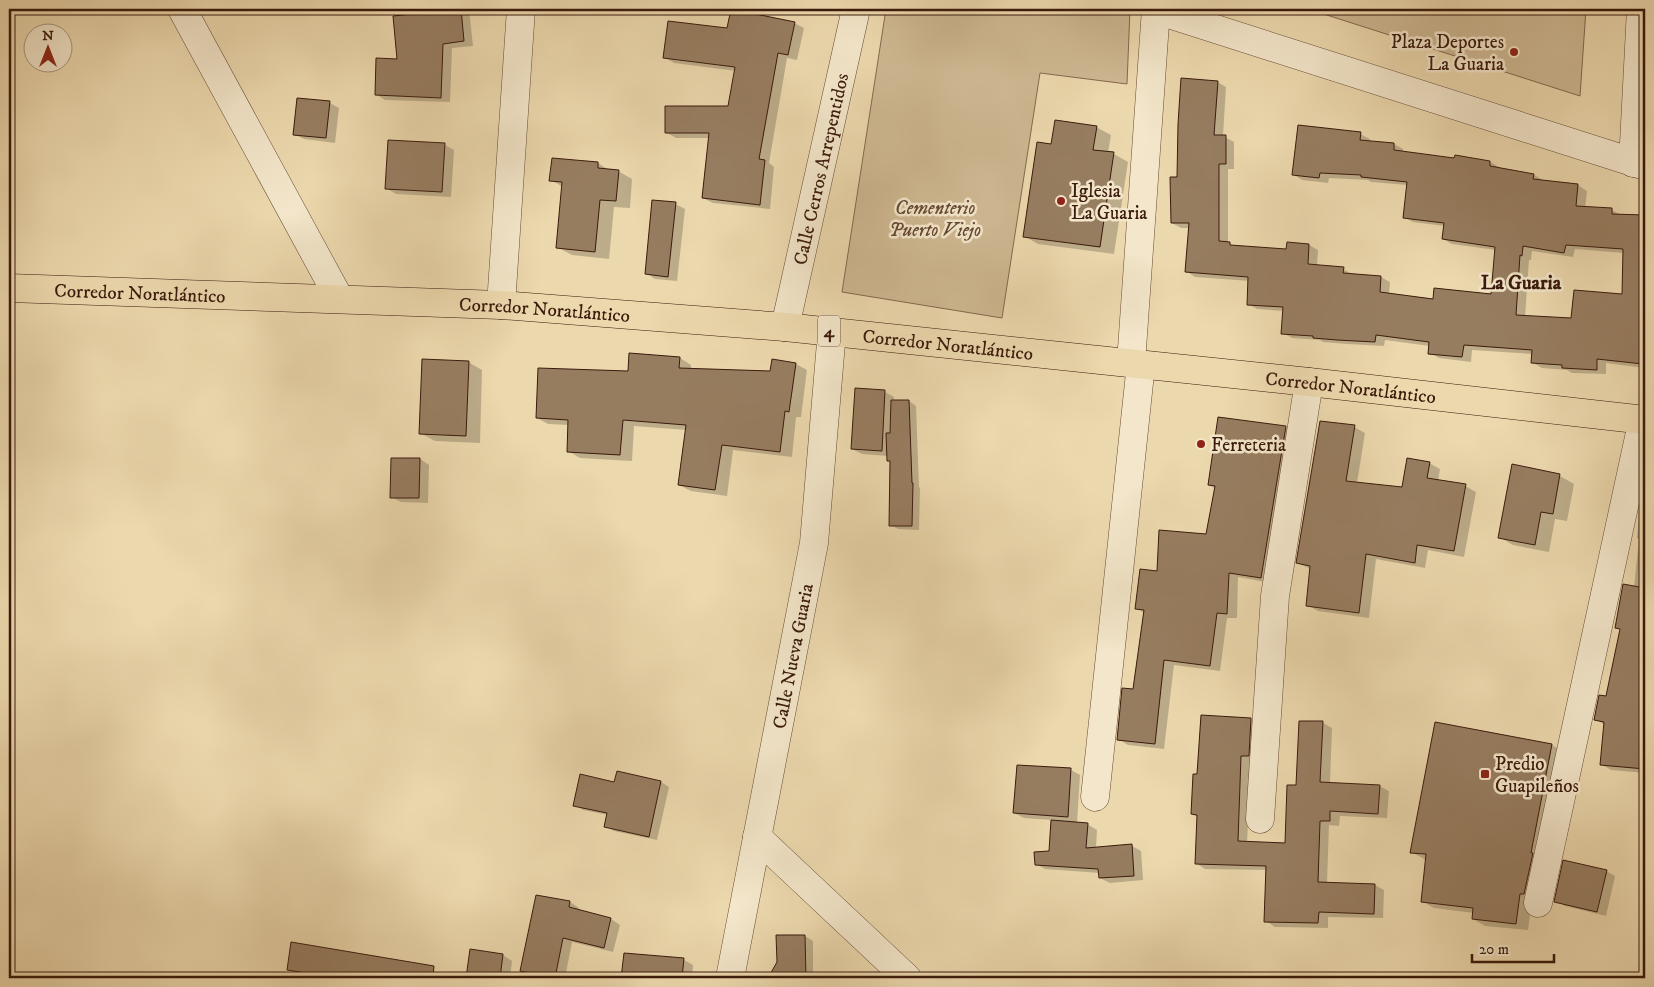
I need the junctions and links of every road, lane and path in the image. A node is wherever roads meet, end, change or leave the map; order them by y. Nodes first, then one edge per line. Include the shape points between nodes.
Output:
1 (182, 9) edge
2 (521, 9) edge
3 (856, 9) edge
4 (1156, 9) edge
5 (1641, 9) edge
6 (1639, 164) edge
7 (9, 288) edge
8 (339, 298) junction
9 (501, 305) junction
10 (785, 327) junction
11 (832, 331) junction
12 (1136, 364) junction
13 (1309, 382) junction
14 (1644, 420) edge
15 (1095, 797) dead end
16 (1260, 819) dead end
17 (757, 838) junction
18 (1538, 902) dead end
19 (730, 978) edge
20 (907, 978) edge

1 - 8 street
2 - 9 street
3 - 10 street, Calle Cerros Arrepentidos
4 - 6 street
4 - 12 street
5 - 6 street
7 - 8 highway, Corredor Noratlántico / 4
8 - 9 highway, Corredor Noratlántico / 4
9 - 10 highway, Corredor Noratlántico / 4
10 - 11 highway, Corredor Noratlántico / 4
11 - 12 highway, Corredor Noratlántico / 4
11 - 17 street, Calle Nueva Guaria via 814,543
12 - 13 highway, Corredor Noratlántico / 4
12 - 15 street
13 - 14 highway, Corredor Noratlántico / 4
13 - 16 street via 1275,596
14 - 18 street
17 - 19 street, Calle Nueva Guaria
17 - 20 street

